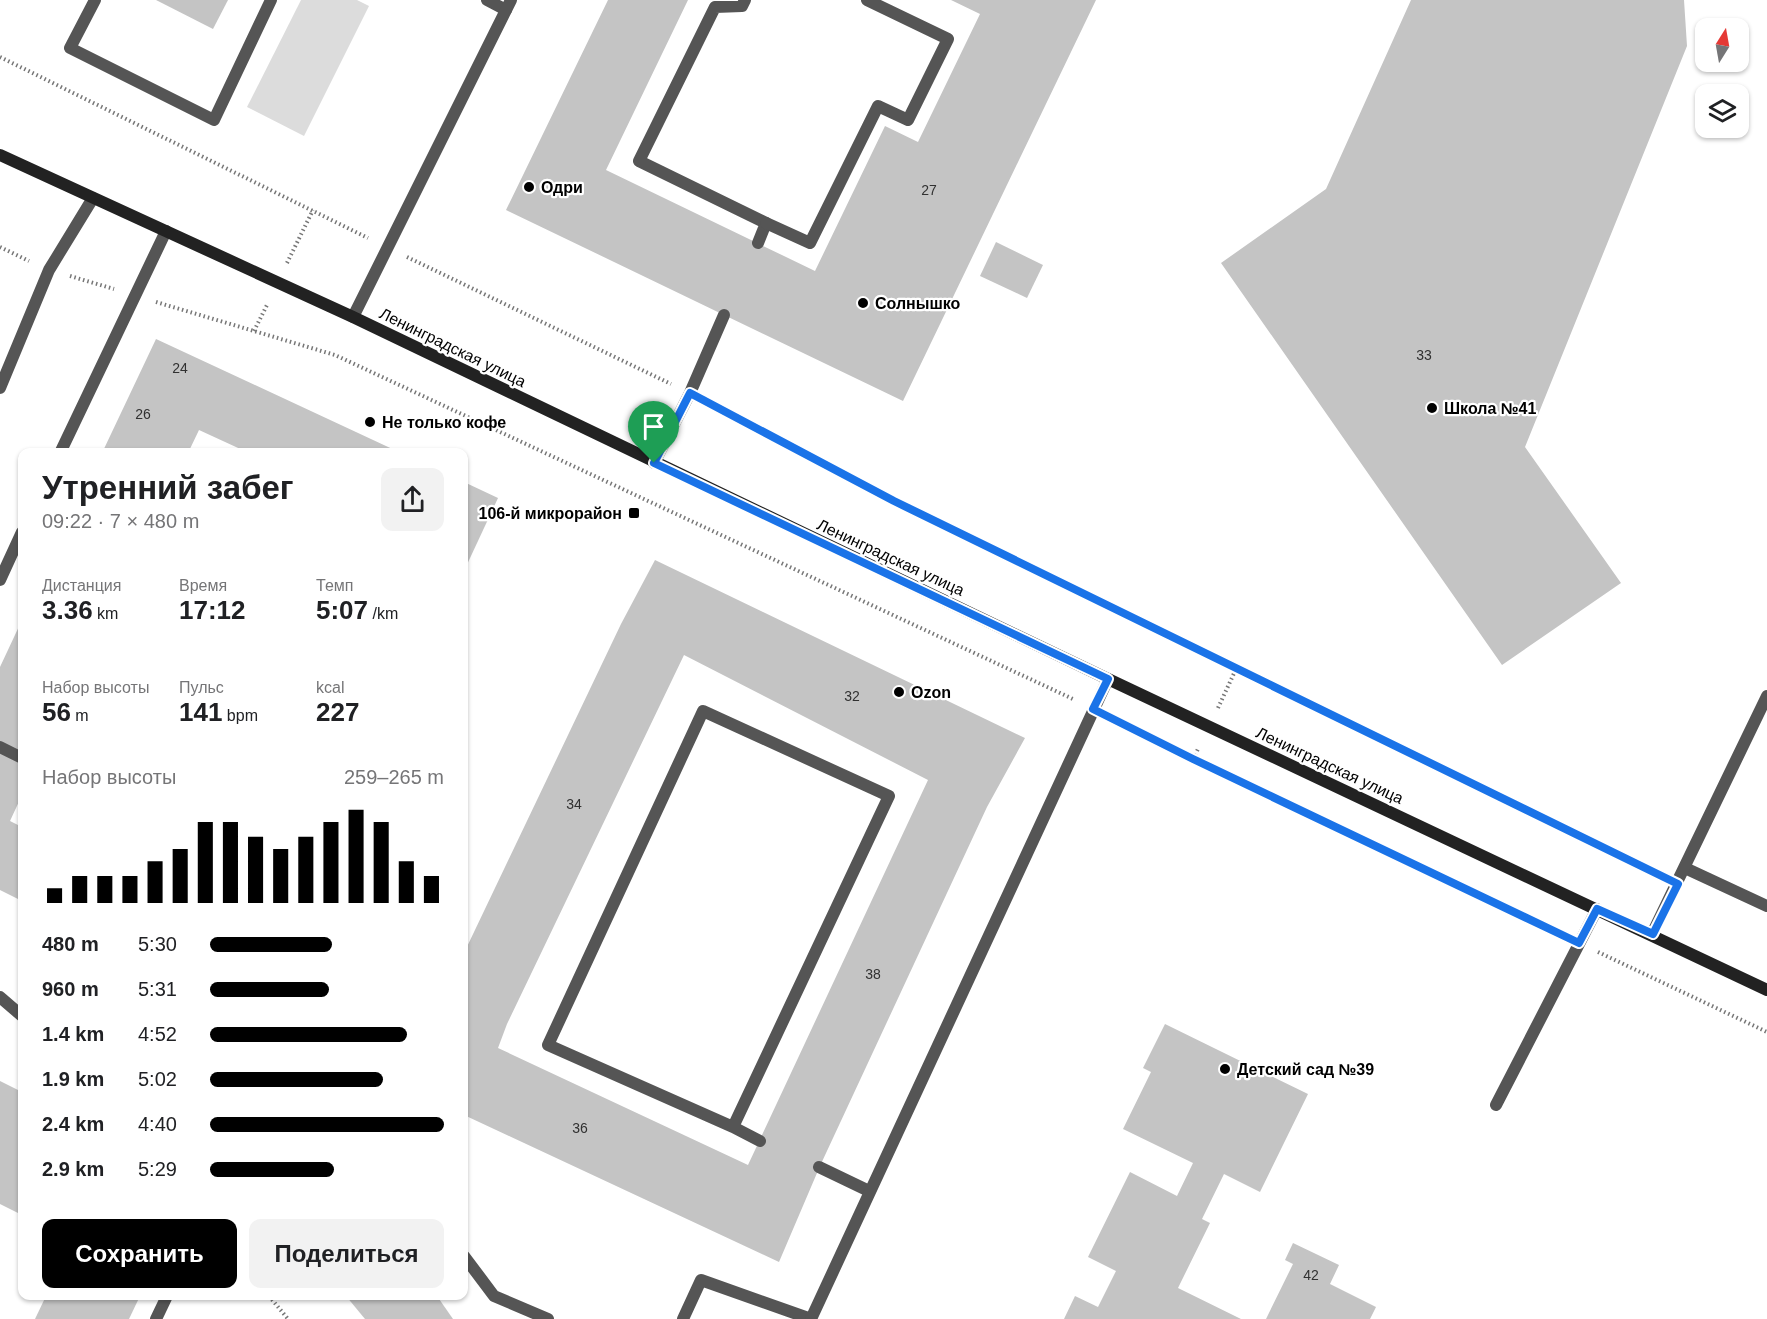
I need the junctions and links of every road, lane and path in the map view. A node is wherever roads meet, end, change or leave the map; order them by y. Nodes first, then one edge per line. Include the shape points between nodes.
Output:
1 (95, 0) edge
2 (272, 0) edge
3 (487, 0) edge
4 (745, 0) edge
5 (867, 0) edge
6 (508, 5) edge
7 (0, 57) edge
8 (0, 155) edge
9 (93, 198) junction
10 (766, 223) junction
11 (166, 231) junction
12 (758, 243) dead end
13 (0, 247) edge
14 (387, 247) junction
15 (49, 270) junction
16 (135, 296) junction
17 (724, 315) dead end
18 (353, 317) junction
19 (0, 388) edge
20 (690, 393) junction
21 (62, 448) edge
22 (654, 463) junction
23 (18, 541) edge
24 (0, 580) edge
25 (1108, 679) junction
26 (1767, 696) edge
27 (1093, 709) junction
28 (0, 747) edge
29 (18, 756) edge
30 (1685, 868) junction
31 (1678, 884) junction
32 (1767, 906) edge
33 (1597, 909) junction
34 (1653, 934) junction
35 (1579, 943) junction
36 (1767, 990) edge
37 (0, 997) edge
38 (18, 1013) edge
39 (1767, 1032) edge
40 (1496, 1105) dead end
41 (733, 1127) junction
42 (760, 1141) dead end
43 (819, 1167) dead end
44 (869, 1191) junction
45 (468, 1261) edge
46 (165, 1300) edge
47 (272, 1300) edge
48 (156, 1319) edge
49 (288, 1319) edge
50 (548, 1319) edge
51 (683, 1319) edge
52 (811, 1319) edge

1 - 2 lane via 70,48 214,120
3 - 6 lane
4 - 10 lane via 742,6 715,7 639,160
5 - 10 lane via 948,39 908,120 878,106 810,243
6 - 14 lane
7 - 14 path
8 - 9 street, Ленинградская улица
9 - 11 street, Ленинградская улица
9 - 15 lane
10 - 12 lane
11 - 16 lane
11 - 18 street, Ленинградская улица
13 - 15 path
14 - 18 lane
14 - 20 path
15 - 16 path
15 - 19 lane
16 - 21 lane
16 - 27 path via 335,355
17 - 20 lane
18 - 22 street, Ленинградская улица
20 - 22 lane
20 - 31 path via 894,501
22 - 25 street, Ленинградская улица
23 - 24 lane
25 - 27 lane
25 - 33 street, Ленинградская улица
26 - 30 lane
27 - 35 path
27 - 44 lane
28 - 29 lane
30 - 31 lane
30 - 32 lane
31 - 34 lane
33 - 34 street, Ленинградская улица
33 - 35 lane
34 - 36 street, Ленинградская улица
35 - 39 path
35 - 40 lane
37 - 38 lane
41 - 41 lane via 889,796 703,711 548,1045
41 - 42 lane
43 - 44 lane
44 - 52 lane
45 - 50 lane via 494,1296
46 - 48 lane
47 - 49 path
51 - 52 lane via 701,1280

